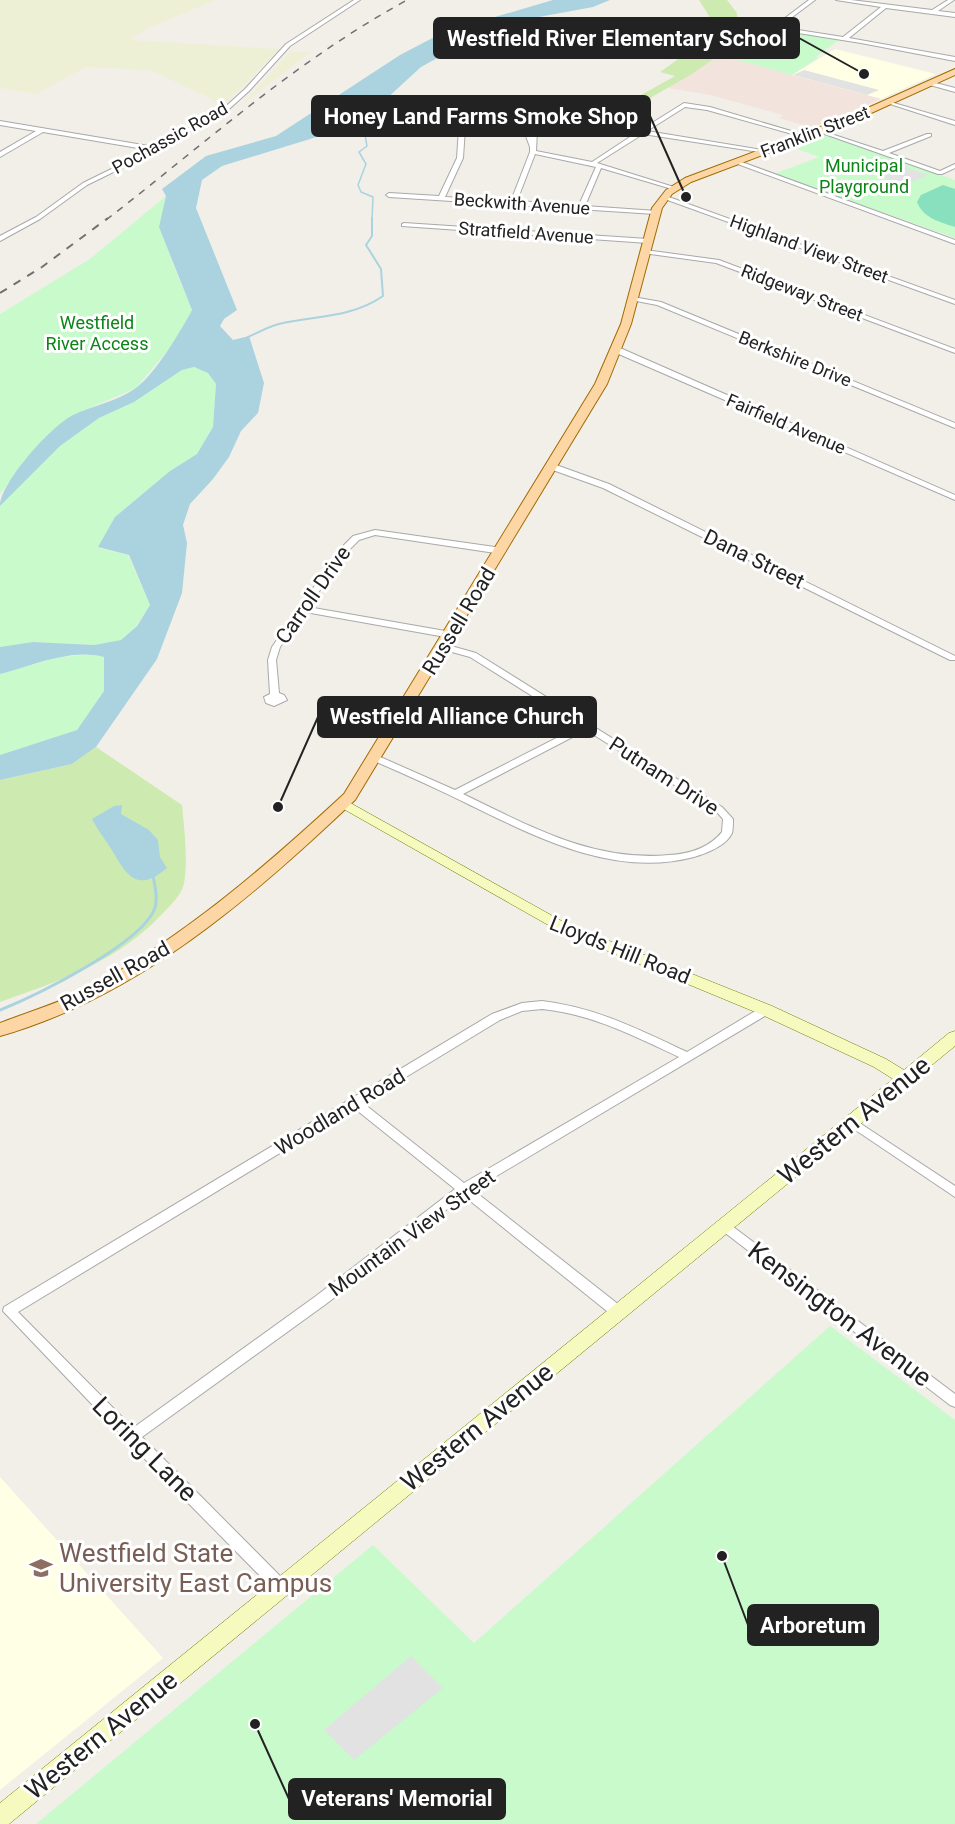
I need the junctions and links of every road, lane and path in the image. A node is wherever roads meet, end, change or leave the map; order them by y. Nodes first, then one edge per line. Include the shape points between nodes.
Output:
1 (357, 0) edge
2 (812, 0) edge
3 (839, 0) edge
4 (951, 0) edge
5 (855, 1) edge
6 (885, 6) junction
7 (933, 12) junction
8 (955, 15) edge
9 (846, 38) junction
10 (955, 59) edge
11 (955, 72) edge
12 (932, 84) junction
13 (955, 90) edge
14 (889, 102) junction
15 (468, 107) dead end
16 (0, 123) edge
17 (955, 123) edge
18 (594, 125) dead end
19 (42, 130) junction
20 (821, 130) junction
21 (640, 132) junction
22 (929, 135) dead end
23 (806, 136) junction
24 (156, 149) junction
25 (766, 151) junction
26 (883, 153) junction
27 (0, 155) edge
28 (737, 162) junction
29 (595, 166) junction
30 (955, 166) edge
31 (674, 188) junction
32 (389, 195) dead end
33 (664, 197) junction
34 (441, 199) junction
35 (513, 203) junction
36 (581, 207) junction
37 (655, 212) junction
38 (404, 225) dead end
39 (0, 239) edge
40 (955, 242) edge
41 (646, 247) junction
42 (633, 299) junction
43 (955, 302) edge
44 (617, 350) junction
45 (955, 351) edge
46 (955, 426) edge
47 (553, 467) junction
48 (955, 498) edge
49 (502, 551) junction
50 (302, 609) junction
51 (447, 641) junction
52 (953, 658) dead end
53 (275, 695) dead end
54 (587, 726) junction
55 (375, 759) junction
56 (456, 794) junction
57 (345, 804) junction
58 (766, 1010) junction
59 (0, 1030) edge
60 (953, 1042) edge
61 (689, 1057) junction
62 (905, 1078) junction
63 (355, 1103) junction
64 (852, 1122) junction
65 (463, 1190) junction
66 (955, 1192) edge
67 (724, 1226) junction
68 (9, 1311) joint
69 (618, 1312) junction
70 (955, 1401) edge
71 (132, 1437) junction
72 (281, 1587) junction
73 (0, 1817) edge

1 - 24 street, Pochassic Road via 288,45 226,109
2 - 9 street via 775,28
3 - 5 street
4 - 7 street
5 - 6 street
6 - 7 street
6 - 9 street
7 - 8 street
9 - 10 street
11 - 12 main road, Franklin Street
12 - 13 street
12 - 14 main road, Franklin Street
14 - 17 street
14 - 20 main road, Franklin Street
15 - 34 street via 463,112 460,159
16 - 19 street
18 - 21 street
19 - 24 street
19 - 27 street
20 - 23 main road, Franklin Street
20 - 26 street
21 - 23 street via 689,105
21 - 25 street
21 - 29 street
22 - 26 street
23 - 25 main road, Franklin Street
24 - 39 street, Pochassic Road via 85,184 38,218
25 - 28 main road, Franklin Street
26 - 30 street via 940,172
28 - 31 main road, Franklin Street
28 - 40 street
29 - 31 street
29 - 35 street via 532,149
29 - 36 street
31 - 33 main road, Russell Road
32 - 34 street, Beckwith Avenue
33 - 37 main road, Russell Road
33 - 43 street, Highland View Street
34 - 35 street, Beckwith Avenue
35 - 36 street, Beckwith Avenue
36 - 37 street, Beckwith Avenue
37 - 41 main road, Russell Road
38 - 41 street, Stratfield Avenue
41 - 42 main road, Russell Road
41 - 45 street, Ridgeway Street via 723,262
42 - 44 main road, Russell Road
42 - 46 street, Berkshire Drive via 659,303
44 - 47 main road, Russell Road
44 - 48 street, Fairfield Avenue
47 - 49 main road, Russell Road
47 - 52 street, Dana Street via 598,482
49 - 50 street, Carroll Drive via 386,533 364,534 348,544
49 - 51 main road, Russell Road
50 - 51 street, Putnam Drive
50 - 53 street, Carroll Drive via 274,652
51 - 54 street, Putnam Drive
51 - 55 main road, Russell Road
54 - 56 street
54 - 56 street, Putnam Drive via 719,809 729,823 724,836 696,854 652,861 615,859 578,850
55 - 56 street, Putnam Drive
55 - 57 main road, Russell Road
57 - 58 main road, Lloyds Hill Road via 562,927
57 - 59 main road, Russell Road via 291,852 147,962 93,993
58 - 61 street, Mountain View Street
58 - 62 main road, Lloyds Hill Road
60 - 62 main road, Western Avenue
61 - 63 street, Woodland Road via 585,1012 564,1007 524,1007 496,1017
61 - 65 street, Mountain View Street
62 - 64 main road, Western Avenue
63 - 65 street
63 - 68 street, Woodland Road
64 - 66 street
64 - 67 main road, Western Avenue
65 - 69 street
65 - 71 street, Mountain View Street via 321,1300
67 - 69 main road, Western Avenue
67 - 70 street, Kensington Avenue
68 - 71 street, Loring Lane
69 - 72 main road, Western Avenue
71 - 72 street, Loring Lane
72 - 73 main road, Western Avenue

